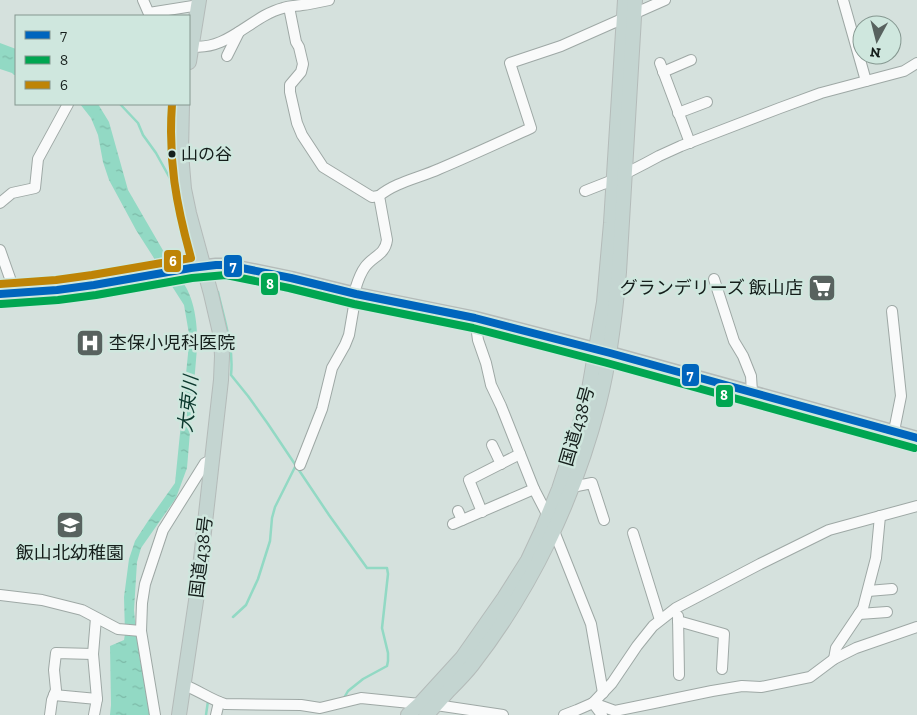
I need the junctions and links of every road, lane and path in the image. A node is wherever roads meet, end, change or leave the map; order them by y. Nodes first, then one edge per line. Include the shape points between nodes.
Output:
1 (143, 0) edge
2 (329, 0) edge
3 (625, 0) edge
4 (665, 0) edge
5 (843, 0) edge
6 (199, 3) edge
7 (289, 7) junction
8 (631, 11) edge
9 (149, 15) edge
10 (239, 32) junction
11 (191, 46) junction
12 (190, 54) edge
13 (228, 56) dead end
14 (691, 60) dead end
15 (917, 63) edge
16 (866, 81) junction
17 (707, 102) dead end
18 (67, 105) edge
19 (182, 105) edge
20 (678, 113) junction
21 (690, 143) junction
22 (619, 177) junction
23 (585, 191) dead end
24 (379, 196) junction
25 (0, 203) edge
26 (0, 250) edge
27 (204, 266) junction
28 (714, 279) dead end
29 (6, 293) edge
30 (355, 293) junction
31 (892, 311) dead end
32 (475, 318) junction
33 (596, 349) junction
34 (610, 353) junction
35 (752, 392) junction
36 (894, 431) junction
37 (917, 438) edge
38 (492, 444) dead end
39 (520, 454) junction
40 (211, 460) junction
41 (501, 464) junction
42 (300, 465) dead end
43 (572, 487) junction
44 (534, 488) junction
45 (917, 506) edge
46 (482, 512) junction
47 (548, 516) junction
48 (880, 516) junction
49 (458, 519) dead end
50 (604, 520) dead end
51 (553, 530) junction
52 (633, 532) dead end
53 (892, 589) dead end
54 (868, 590) junction
55 (0, 595) edge
56 (678, 607) junction
57 (887, 612) dead end
58 (859, 614) junction
59 (96, 618) junction
60 (660, 620) junction
61 (678, 621) junction
62 (917, 627) edge
63 (139, 631) junction
64 (93, 654) junction
65 (834, 659) junction
66 (722, 669) dead end
67 (679, 674) dead end
68 (184, 685) junction
69 (603, 693) junction
70 (54, 696) junction
71 (97, 699) junction
72 (219, 702) junction
73 (593, 703) junction
74 (427, 708) edge
75 (50, 715) edge
76 (94, 715) edge
77 (155, 715) edge
78 (179, 715) edge
79 (216, 715) edge
80 (408, 715) edge
81 (503, 715) edge
82 (564, 715) edge
83 (602, 715) edge

1 - 9 street
2 - 7 street
3 - 8 highway, 国道438号
4 - 8 street
5 - 16 street
6 - 9 street
6 - 11 highway
7 - 10 street via 266,14
7 - 24 street via 303,64 301,72 290,85 302,136 323,167 372,197
8 - 22 highway, 国道438号
8 - 24 street via 561,46 510,63 531,128 387,189
10 - 11 street via 216,44
10 - 13 street
11 - 12 highway
14 - 20 street via 661,67
15 - 16 street via 904,71
16 - 21 street via 821,93
17 - 20 street
18 - 25 street via 38,159 35,188 12,193
19 - 27 highway, 国道438号 via 184,189
20 - 21 street
21 - 22 street
22 - 23 street
22 - 33 highway, 国道438号
22 - 34 highway, 国道438号 via 619,272
24 - 30 street via 386,247 361,272
26 - 29 street via 12,284
27 - 29 main road via 94,286
27 - 30 main road via 227,265
27 - 40 highway, 国道438号 via 222,356
28 - 35 street via 734,341 751,376
30 - 32 main road
30 - 42 street via 350,335 332,368 322,409
31 - 36 street via 901,396
32 - 33 main road
32 - 39 street via 491,385
33 - 34 main road
33 - 47 highway, 国道438号 via 587,401
34 - 35 main road
34 - 43 highway, 国道438号 via 600,402
35 - 36 main road
36 - 37 main road
38 - 41 street
39 - 41 street
39 - 44 street
40 - 63 street via 205,463 163,530 145,584
40 - 68 highway, 国道438号
41 - 46 street via 469,480
43 - 50 street via 592,483
43 - 51 highway, 国道438号
44 - 46 street
44 - 47 street
45 - 48 street
46 - 49 street
47 - 51 street
47 - 74 highway, 国道438号 via 528,560
48 - 54 street via 876,558
48 - 56 street via 829,530
51 - 69 street via 591,624
51 - 74 highway, 国道438号 via 515,604 472,666
52 - 60 street
53 - 54 street
54 - 58 street
55 - 59 street via 42,600 82,610
56 - 60 street
56 - 61 street
57 - 58 street
58 - 65 street via 836,648
59 - 63 street via 118,629
59 - 64 street
60 - 69 street
61 - 66 street via 724,634
61 - 67 street
62 - 65 street
63 - 77 street
64 - 70 street via 56,653
64 - 71 street
65 - 73 street via 810,677 761,687 742,686 615,711
68 - 72 street
68 - 78 highway, 国道438号
69 - 73 street
70 - 71 street
70 - 75 street
71 - 76 street
72 - 74 street via 320,708 361,698
72 - 79 street
73 - 82 street
73 - 83 street
74 - 80 highway, 国道438号
74 - 81 street

